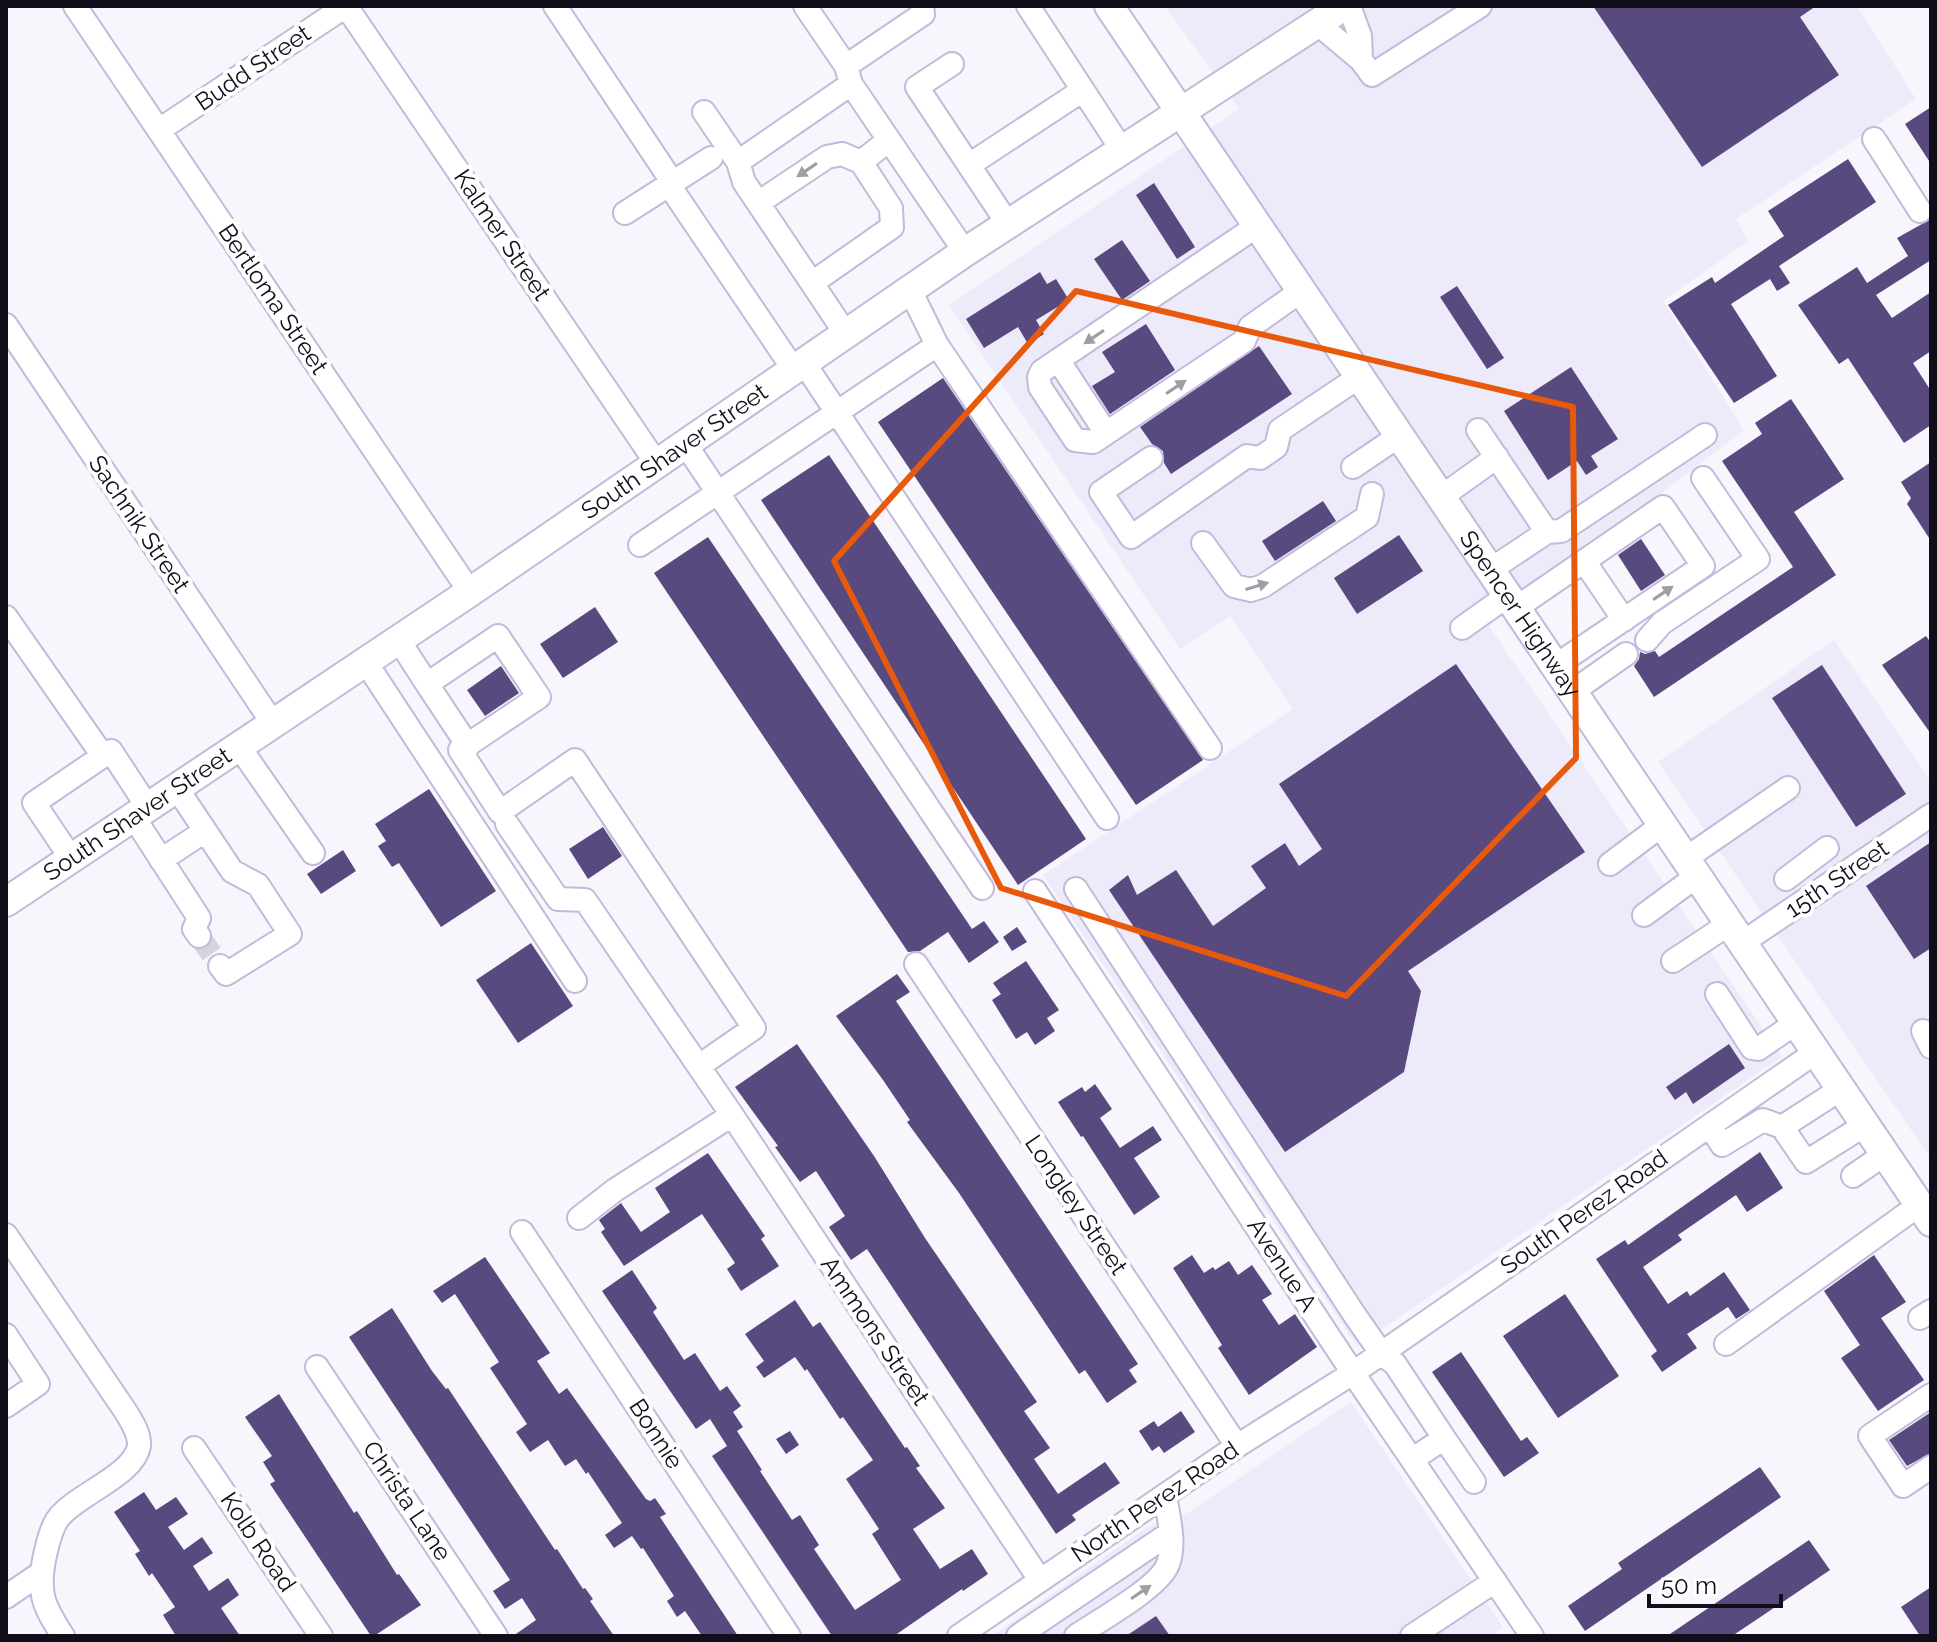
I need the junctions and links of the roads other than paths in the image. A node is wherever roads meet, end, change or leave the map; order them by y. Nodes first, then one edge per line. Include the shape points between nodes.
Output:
1 (75, 6) edge
2 (346, 6) edge
3 (555, 6) edge
4 (805, 6) edge
5 (922, 6) edge
6 (1028, 6) edge
7 (1109, 6) edge
8 (1347, 6) edge
9 (1480, 6) edge
10 (1317, 23) junction
11 (1361, 60) junction
12 (952, 64) dead end
13 (849, 75) junction
14 (1083, 90) junction
15 (704, 112) dead end
16 (1180, 112) junction
17 (159, 130) junction
18 (1874, 139) dead end
19 (889, 140) junction
20 (1122, 150) junction
21 (711, 158) dead end
22 (738, 162) junction
23 (861, 162) junction
24 (969, 165) junction
25 (671, 184) junction
26 (758, 203) junction
27 (1920, 211) dead end
28 (625, 213) dead end
29 (1008, 224) junction
30 (1257, 226) junction
31 (965, 252) junction
32 (812, 283) junction
33 (910, 290) junction
34 (1301, 291) junction
35 (6, 325) edge
36 (846, 334) junction
37 (937, 345) junction
38 (799, 366) junction
39 (1359, 377) junction
40 (837, 412) junction
41 (1478, 430) dead end
42 (1705, 435) dead end
43 (1399, 436) junction
44 (686, 445) junction
45 (1497, 457) junction
46 (1151, 458) dead end
47 (657, 464) junction
48 (1353, 467) dead end
49 (1703, 478) dead end
50 (718, 492) junction
51 (1372, 494) dead end
52 (1441, 497) junction
53 (1547, 532) junction
54 (1203, 543) dead end
55 (640, 545) dead end
56 (1584, 561) junction
57 (1490, 570) junction
58 (470, 592) junction
59 (1512, 602) junction
60 (6, 617) edge
61 (1624, 620) junction
62 (1462, 628) dead end
63 (398, 639) junction
64 (1647, 640) dead end
65 (1626, 654) dead end
66 (365, 661) junction
67 (1555, 666) junction
68 (427, 684) junction
69 (1572, 692) junction
70 (272, 722) junction
71 (238, 745) junction
72 (468, 746) junction
73 (1210, 748) dead end
74 (103, 756) junction
75 (176, 787) junction
76 (1788, 788) dead end
77 (140, 811) junction
78 (1931, 815) edge
79 (1107, 818) dead end
80 (507, 824) dead end
81 (1662, 825) junction
82 (205, 831) junction
83 (1827, 848) dead end
84 (313, 853) dead end
85 (71, 858) junction
86 (161, 860) junction
87 (1610, 864) dead end
88 (1691, 867) junction
89 (1786, 879) dead end
90 (982, 888) dead end
91 (1076, 889) dead end
92 (1035, 891) dead end
93 (6, 902) edge
94 (1644, 915) dead end
95 (1736, 933) junction
96 (199, 936) tunnel mouth
97 (1673, 961) dead end
98 (916, 964) dead end
99 (220, 966) dead end
100 (575, 981) dead end
101 (1717, 994) dead end
102 (1796, 1023) junction
103 (1816, 1052) junction
104 (705, 1074) junction
105 (1841, 1089) junction
106 (732, 1115) junction
107 (1865, 1125) junction
108 (1710, 1126) junction
109 (1782, 1127) junction
110 (1885, 1154) junction
111 (1853, 1176) dead end
112 (1925, 1213) edge
113 (579, 1218) dead end
114 (522, 1232) dead end
115 (6, 1235) edge
116 (6, 1335) edge
117 (1726, 1344) dead end
118 (1381, 1353) junction
119 (317, 1367) dead end
120 (1353, 1373) junction
121 (1931, 1395) edge
122 (6, 1406) edge
123 (1444, 1438) junction
124 (1237, 1446) junction
125 (194, 1448) dead end
126 (1412, 1460) junction
127 (1931, 1467) edge
128 (1474, 1482) dead end
129 (1165, 1495) junction
130 (1170, 1533) junction
131 (41, 1573) junction
132 (1040, 1580) junction
133 (1495, 1581) junction
134 (6, 1597) edge
135 (63, 1636) edge
136 (321, 1636) edge
137 (496, 1636) edge
138 (789, 1636) edge
139 (959, 1636) edge
140 (1018, 1636) edge
141 (1076, 1636) edge
142 (1412, 1636) edge
143 (1532, 1636) edge

1 - 17 street, Bertloma Street
2 - 17 street, Budd Street
2 - 47 street, Kalmer Street
3 - 25 street
4 - 13 street
5 - 13 street via 923,14
6 - 14 street
7 - 16 main road, Spencer Highway
8 - 10 main road, South Shaver Street
8 - 11 street via 1360,36
9 - 11 street via 1372,75
10 - 11 street
10 - 16 main road, South Shaver Street
12 - 24 street via 917,87
13 - 19 street
13 - 22 street
14 - 20 street
14 - 24 street
15 - 22 street
16 - 20 main road, South Shaver Street
16 - 30 main road, Spencer Highway
17 - 58 street, Bertloma Street
18 - 27 street
19 - 23 street
19 - 31 street
20 - 29 main road, South Shaver Street
21 - 25 street
22 - 26 street
23 -> 26 street via 842,154 827,157
23 - 32 street via 891,208 892,227
24 - 29 street
25 - 28 street
25 - 38 street
26 - 32 street
29 - 31 main road, South Shaver Street
30 - 34 main road, Spencer Highway
30 -> 34 street via 1042,371 1040,387 1075,440 1093,442 1244,341 1250,327
31 - 33 main road, South Shaver Street
32 - 36 street
33 - 36 main road, South Shaver Street
33 - 37 street
34 - 39 main road, Spencer Highway
35 - 70 street, Sachnik Street
36 - 38 main road, South Shaver Street
37 - 40 street
37 - 73 street
38 - 40 street
38 - 44 main road, South Shaver Street
39 - 43 main road, Spencer Highway
39 - 46 street via 1280,430 1276,447 1260,458 1247,456 1131,537 1101,492
40 - 50 street
40 - 79 street
41 - 45 street
42 - 53 street via 1561,531
43 - 48 street
43 - 52 main road, Spencer Highway
44 - 47 main road, South Shaver Street
44 - 50 street
45 - 52 street
45 - 53 street
47 - 58 main road, South Shaver Street
49 - 64 street via 1758,559 1662,623
50 - 55 street
50 - 90 street
54 -> 51 street via 1234,586 1251,590 1367,517
52 - 57 main road, Spencer Highway
53 - 57 street
56 - 59 street
56 - 61 street
61 -> 56 street via 1703,566 1663,507
57 - 59 main road, Spencer Highway
58 - 63 main road, South Shaver Street
59 - 62 street
59 - 67 main road, Spencer Highway
60 - 74 street
61 - 67 street
63 - 66 main road, South Shaver Street
63 - 68 street
65 - 69 street
66 - 70 main road, South Shaver Street
66 - 100 street
67 - 69 main road, Spencer Highway
68 - 72 street
68 - 72 street via 498,636 539,697
69 - 81 main road, Spencer Highway
70 - 71 main road, South Shaver Street
71 - 75 main road, South Shaver Street
71 - 84 street
72 - 104 street via 460,750 500,812 575,760 754,1028
74 - 77 street via 111,751
74 - 85 street via 34,803
75 - 77 main road, South Shaver Street
75 - 82 street
76 - 88 street
77 - 85 main road, South Shaver Street
77 - 86 street
78 - 95 street, 15th Street
80 - 104 street, Ammons Street via 558,899 585,900
81 - 87 street
81 - 88 main road, Spencer Highway
82 - 86 street
82 - 99 street via 232,871 258,885 290,934 226,974
83 - 89 street
85 - 93 main road, South Shaver Street
86 - 96 street via 199,918 194,929
88 - 94 street
88 - 95 main road, Spencer Highway
91 - 118 street
92 - 120 street, Avenue A
95 - 97 street, 15th Street
95 - 102 main road, Spencer Highway
98 - 124 street, Longley Street
101 - 102 street via 1752,1048
102 - 103 main road, Spencer Highway
103 - 105 main road, Spencer Highway
103 - 108 street, South Perez Road
104 - 106 street, Ammons Street
105 - 107 main road, Spencer Highway
105 - 109 street
106 - 113 street
106 - 132 street, Ammons Street
107 - 109 street via 1806,1162
107 - 110 main road, Spencer Highway
108 - 109 street via 1722,1145 1763,1120
108 - 118 street, South Perez Road
110 - 111 street
110 - 112 main road, Spencer Highway
112 - 117 street
114 - 138 street, Bonnie
115 - 131 street via 135,1426 139,1443 128,1464 58,1519
116 - 122 street via 38,1384
118 - 120 street, South Perez Road
118 - 123 street via 1395,1364
119 - 137 street, Christa Lane
120 - 124 street, North Perez Road
120 - 126 street, Avenue A
121 - 127 street via 1870,1436 1903,1486
123 - 126 street
123 - 128 street
124 - 129 street, North Perez Road
125 - 136 street, Kolb Road
126 - 133 street, Avenue A
129 - 130 street
129 - 132 street, North Perez Road
130 - 140 street
141 -> 130 street via 1156,1582 1168,1563
131 - 134 street
131 - 135 street via 45,1608
132 - 139 street, North Perez Road
133 - 142 street
133 - 143 street, Avenue A

